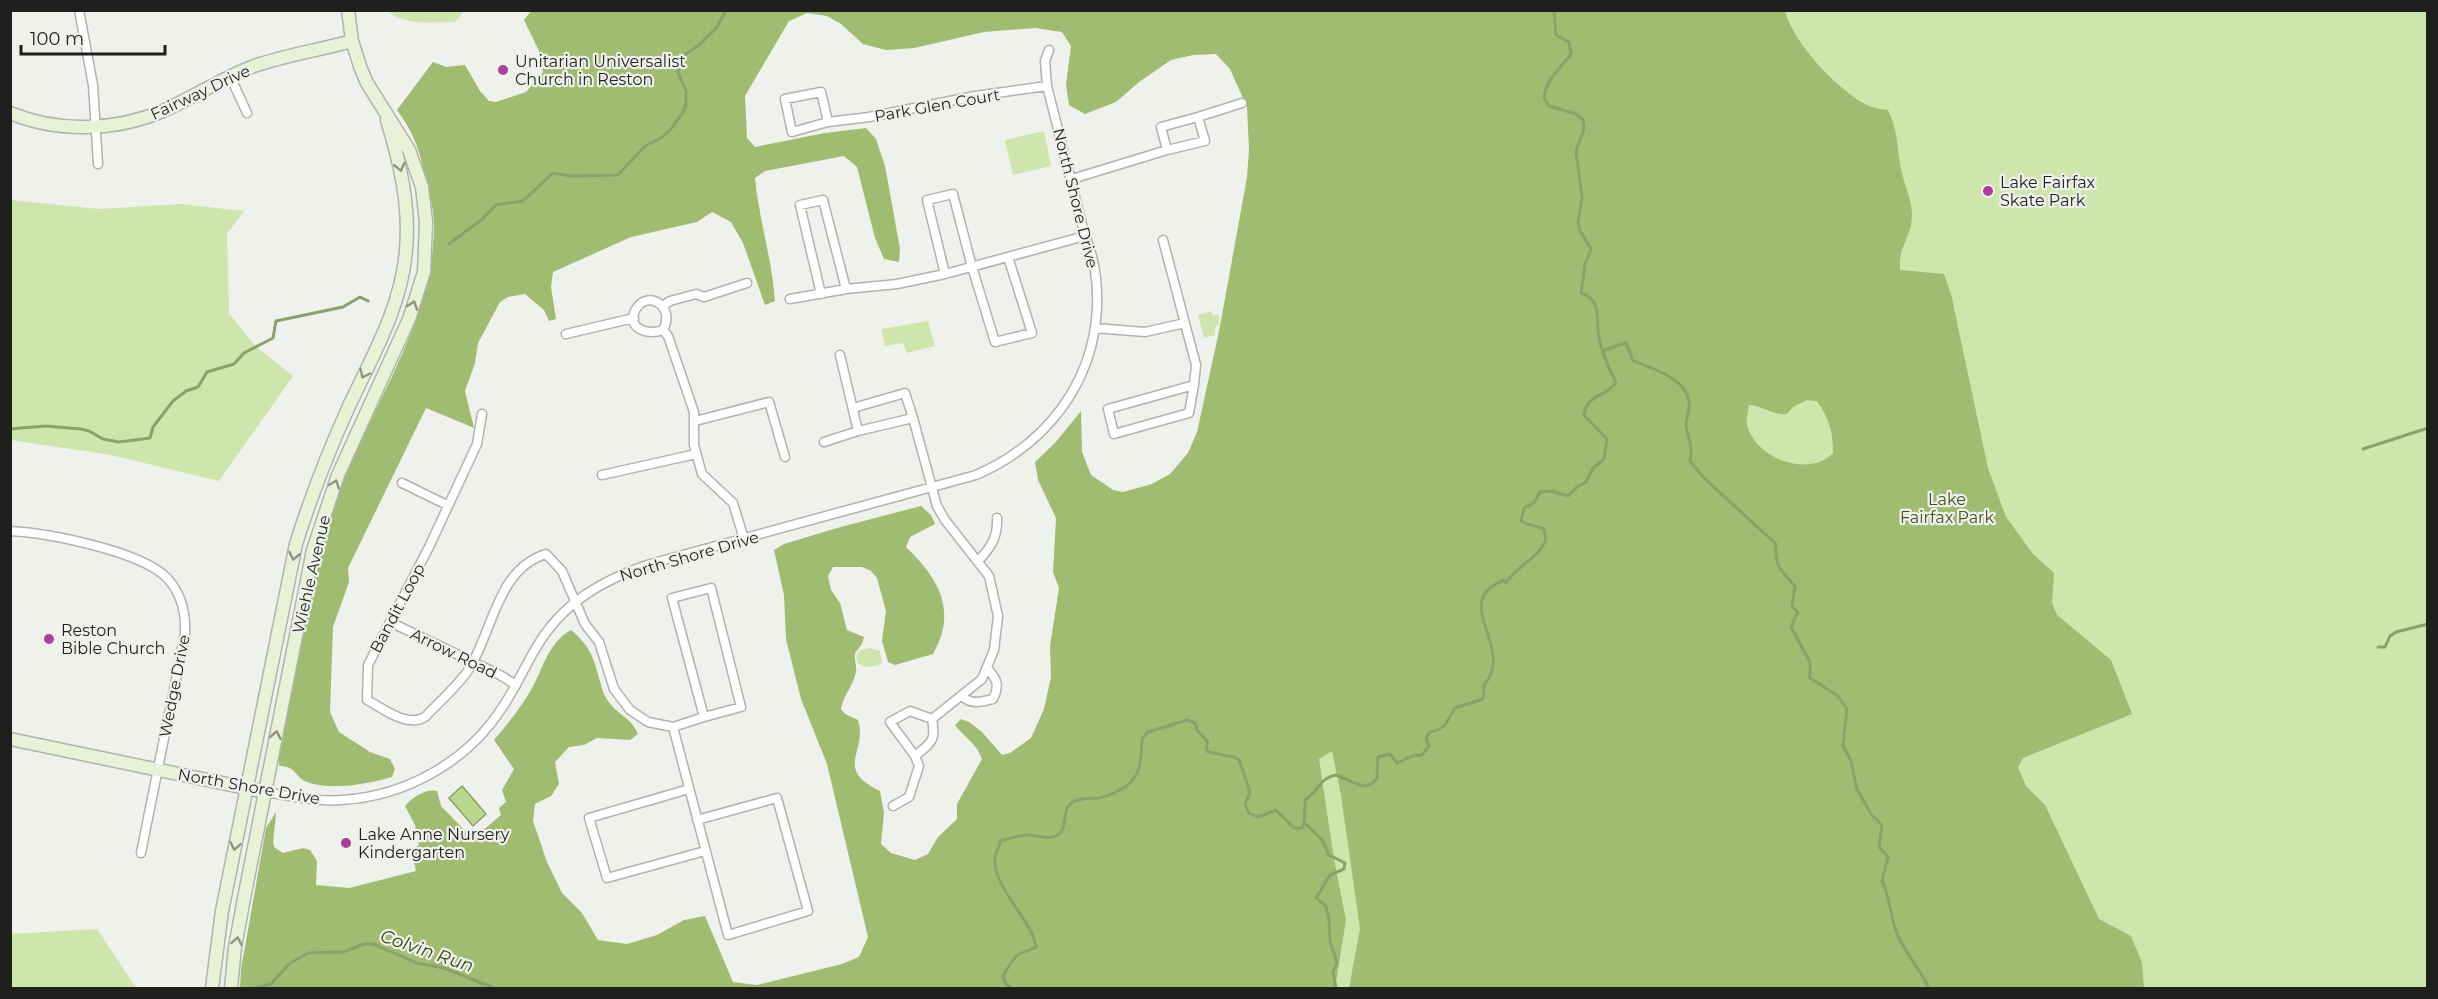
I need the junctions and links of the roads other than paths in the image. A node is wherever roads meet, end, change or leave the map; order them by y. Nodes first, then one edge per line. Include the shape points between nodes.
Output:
1 (79, 10) edge
2 (348, 10) edge
3 (352, 41) junction
4 (1049, 50) dead end
5 (230, 76) junction
6 (1047, 86) junction
7 (1242, 103) dead end
8 (384, 111) junction
9 (10, 113) edge
10 (247, 114) dead end
11 (1198, 117) junction
12 (828, 122) junction
13 (96, 127) junction
14 (1167, 150) junction
15 (98, 164) dead end
16 (1072, 179) junction
17 (1085, 236) junction
18 (1163, 240) dead end
19 (1008, 257) junction
20 (972, 267) junction
21 (945, 274) junction
22 (747, 284) dead end
23 (846, 289) junction
24 (821, 294) junction
25 (790, 299) dead end
26 (663, 306) junction
27 (634, 318) junction
28 (1185, 322) junction
29 (1095, 328) junction
30 (663, 330) junction
31 (566, 334) dead end
32 (840, 356) dead end
33 (1194, 385) junction
34 (853, 408) junction
35 (482, 414) dead end
36 (913, 418) junction
37 (695, 421) junction
38 (858, 431) junction
39 (824, 442) dead end
40 (696, 454) junction
41 (785, 457) dead end
42 (602, 475) dead end
43 (402, 483) dead end
44 (934, 487) junction
45 (447, 505) junction
46 (997, 518) dead end
47 (10, 531) edge
48 (744, 539) junction
49 (978, 561) junction
50 (575, 602) junction
51 (390, 622) junction
52 (472, 661) junction
53 (987, 668) junction
54 (516, 685) junction
55 (962, 696) junction
56 (704, 717) junction
57 (932, 718) junction
58 (673, 727) junction
59 (10, 740) edge
60 (915, 756) junction
61 (158, 770) junction
62 (247, 788) junction
63 (689, 789) junction
64 (265, 792) junction
65 (893, 806) dead end
66 (698, 820) junction
67 (705, 851) junction
68 (141, 853) dead end
69 (212, 988) edge
70 (231, 988) edge

1 - 13 street via 88,49
2 - 3 main road, Wiehle Avenue
3 - 5 main road, Fairway Drive via 273,60
3 - 8 main road, Wiehle Avenue via 361,69
4 - 6 street, North Shore Drive via 1045,61
5 - 10 street
5 - 13 main road, Fairway Drive via 145,118
6 - 12 street, Park Glen Court
6 - 16 street, North Shore Drive
7 - 11 street
8 -> 62 main road, Wiehle Avenue via 405,193 403,273 391,315 336,434 305,515 289,575
64 -> 8 main road, Wiehle Avenue via 309,568 324,514 409,319 423,272 426,222 422,188 409,150
9 - 13 main road, Fairway Drive via 61,126
11 - 14 street via 1161,127
11 - 14 street via 1205,141
12 - 12 street, Park Glen Court via 792,132 785,99 821,92
13 - 15 street
14 - 16 street
16 - 17 street, North Shore Drive
17 - 19 street
17 - 29 street, North Shore Drive via 1096,274
18 - 28 street
19 - 20 street
19 - 20 street via 1032,333 995,342
20 - 21 street
20 - 21 street via 954,194 927,200
21 - 23 street
22 - 26 street via 704,297 696,294
23 - 24 street
23 - 24 street via 823,200 800,205
24 - 25 street
26 - 27 street via 649,300 641,303
26 - 30 street via 667,316
27 - 30 street via 637,328 645,333
27 - 31 street
28 - 29 street via 1145,332
28 - 33 street via 1196,365
29 - 44 street, North Shore Drive via 1080,380 1044,431 994,467
30 - 37 street
32 - 34 street
33 - 33 street via 1108,409 1114,434 1189,413
34 - 36 street via 905,393
34 - 38 street
35 - 45 street, Bandit Loop via 477,444
36 - 38 street
36 - 44 street
37 - 40 street
37 - 41 street via 769,402
38 - 39 street
40 - 42 street
40 - 48 street via 702,474 733,503
43 - 45 street
44 - 48 street, North Shore Drive
44 - 49 street via 937,506 945,520
45 - 51 street, Bandit Loop
46 - 49 street via 994,541
47 - 61 street, Wedge Drive via 78,542 116,553 156,569 172,584 184,609 185,634
48 - 50 street, North Shore Drive via 623,573
49 - 53 street via 989,576 998,616 994,650
50 - 52 street, Bandit Loop via 557,563 546,554 532,558 508,584
50 - 54 street, North Shore Drive via 543,636
50 - 58 street via 599,642 614,689 630,710 648,722
51 - 52 street, Arrow Road
51 - 52 street, Bandit Loop via 368,664 367,700 408,722 425,717
52 - 54 street, Arrow Road
53 - 55 street via 982,679
53 - 55 street via 997,679 993,699 977,703
54 - 64 street, North Shore Drive via 494,720 473,743 443,767 413,783 383,794 342,800
55 - 57 street
56 - 56 street via 672,598 711,588 741,707
56 - 58 street
57 - 60 street via 935,734
57 - 60 street via 910,711 890,722
58 - 63 street
59 - 61 main road, North Shore Drive
60 - 65 street via 919,766 909,797
61 - 62 main road, North Shore Drive
61 - 68 street, Wedge Drive
62 - 64 main road, North Shore Drive
62 -> 69 main road, Wiehle Avenue via 222,911
63 - 66 street
63 - 67 street via 589,818 607,878
70 -> 64 main road, Wiehle Avenue via 235,947
66 - 67 street
66 - 67 street via 777,798 808,911 728,935

